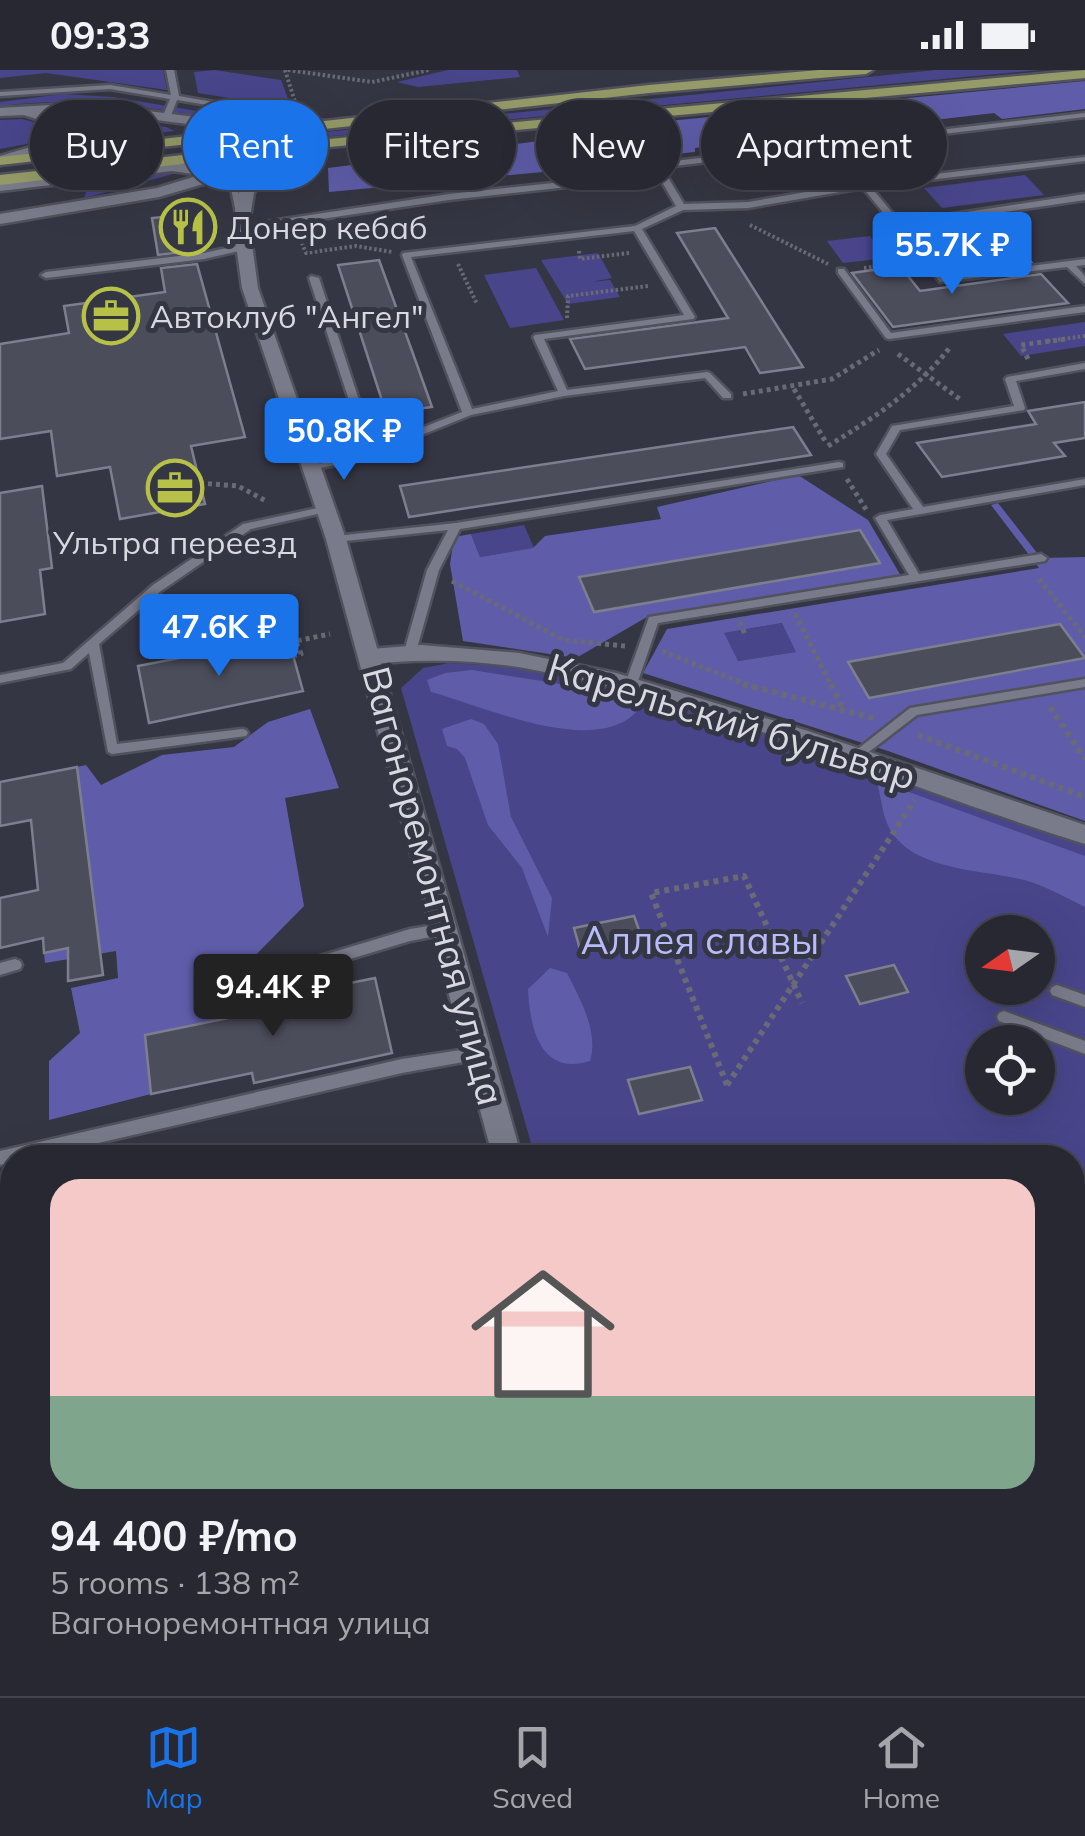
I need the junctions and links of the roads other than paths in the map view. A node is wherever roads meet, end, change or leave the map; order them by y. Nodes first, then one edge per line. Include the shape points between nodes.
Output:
1 (170, 70) edge
2 (866, 70) edge
3 (1085, 74) edge
4 (0, 94) edge
5 (175, 97) junction
6 (681, 110) edge
7 (0, 113) edge
8 (1085, 115) edge
9 (166, 118) junction
10 (183, 119) edge
11 (336, 124) junction
12 (536, 124) edge
13 (328, 125) edge
14 (183, 140) edge
15 (328, 144) edge
16 (1085, 158) edge
17 (183, 160) edge
18 (0, 161) edge
19 (681, 168) edge
20 (947, 175) edge
21 (30, 181) edge
22 (0, 183) edge
23 (183, 186) edge
24 (536, 186) edge
25 (69, 190) edge
26 (228, 190) edge
27 (245, 190) edge
28 (673, 190) edge
29 (836, 190) edge
30 (869, 190) edge
31 (1085, 198) edge
32 (682, 207) junction
33 (24, 216) junction
34 (0, 219) edge
35 (898, 225) junction
36 (636, 228) junction
37 (240, 230) junction
38 (1085, 262) edge
39 (1069, 264) junction
40 (841, 271) road end
41 (46, 275) dead end
42 (314, 278) dead end
43 (1085, 281) edge
44 (1085, 309) edge
45 (1085, 366) edge
46 (564, 394) junction
47 (727, 396) road end
48 (468, 413) junction
49 (353, 459) junction
50 (839, 465) road end
51 (313, 468) junction
52 (1085, 482) edge
53 (326, 509) junction
54 (920, 510) junction
55 (456, 526) junction
56 (336, 539) junction
57 (1040, 558) dead end
58 (916, 578) junction
59 (93, 642) junction
60 (410, 652) junction
61 (371, 656) junction
62 (0, 679) edge
63 (1085, 683) edge
64 (631, 684) junction
65 (242, 733) dead end
66 (856, 755) junction
67 (1085, 835) edge
68 (446, 929) junction
69 (286, 972) dead end
70 (1057, 992) dead end
71 (1085, 1001) edge
72 (1004, 1017) dead end
73 (1085, 1048) edge
74 (480, 1053) junction
75 (57, 1145) edge
76 (505, 1145) edge

1 - 5 lane
2 - 11 main road
3 - 6 main road
4 - 5 lane via 90,86
5 - 9 lane
5 - 11 lane
7 - 9 street via 85,107
7 - 18 street via 50,116 63,127 49,146
8 - 19 lane
9 - 10 street
11 - 13 main road
12 - 15 main road
14 - 18 main road
16 - 20 lane
17 - 22 main road
21 - 22 street
23 - 33 street
24 - 37 lane
25 - 33 street via 70,197 52,208
26 - 37 street, Вагоноремонтная улица
27 - 37 street
28 - 32 lane
29 - 32 lane via 748,205
30 - 35 lane
31 - 35 lane
32 - 36 lane
33 - 34 street
35 - 39 lane via 943,280
36 - 46 lane via 690,317 538,338
36 - 48 lane via 406,254
37 - 41 lane
37 - 51 street, Вагоноремонтная улица via 250,288
38 - 39 lane
39 - 43 lane
40 - 44 lane via 889,336
42 - 49 lane via 368,443
45 - 54 lane via 1010,379 1020,408 896,428 880,454
46 - 47 lane via 707,375
46 - 48 lane
48 - 49 lane
49 - 51 lane
50 - 55 lane
51 - 53 street, Вагоноремонтная улица
52 - 54 lane
53 - 56 street, Вагоноремонтная улица
53 - 59 lane via 247,526 156,588
54 - 58 lane via 880,518
55 - 56 lane
55 - 60 lane via 433,570
56 - 61 street, Вагоноремонтная улица
57 - 58 lane
58 - 64 lane via 653,620
59 - 62 lane via 67,666
59 - 65 lane via 112,750
60 - 61 street, Карельский бульвар
60 - 64 street, Карельский бульвар via 505,655
61 - 68 street, Вагоноремонтная улица
63 - 66 lane via 914,711
64 - 66 street, Карельский бульвар
66 - 67 street, Карельский бульвар
68 - 69 lane
68 - 74 street, Вагоноремонтная улица
70 - 71 lane
72 - 73 lane
74 - 75 lane
74 - 76 street, Вагоноремонтная улица

